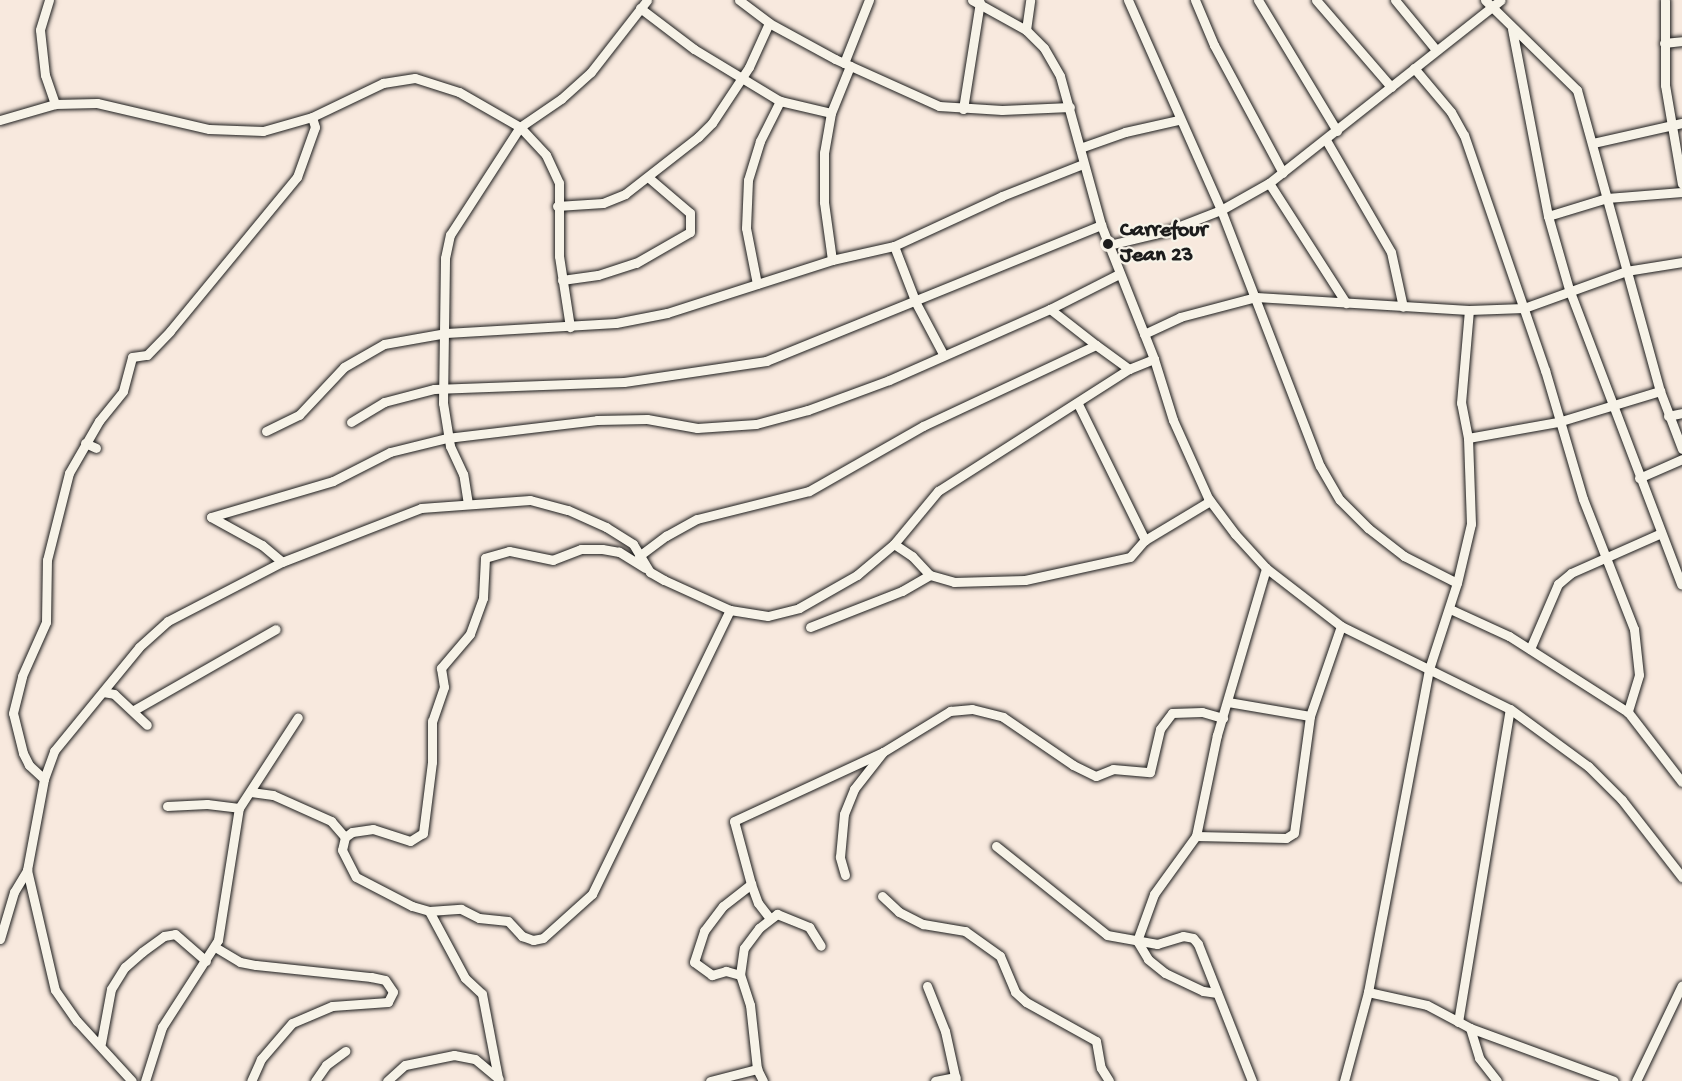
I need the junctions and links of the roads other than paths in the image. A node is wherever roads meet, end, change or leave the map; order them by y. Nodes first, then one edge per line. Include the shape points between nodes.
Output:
1 (49, 0) edge
2 (647, 0) edge
3 (739, 0) edge
4 (869, 0) edge
5 (1030, 0) edge
6 (1128, 0) edge
7 (1195, 0) edge
8 (1258, 0) edge
9 (1316, 0) edge
10 (1395, 0) edge
11 (1500, 0) edge
12 (1665, 0) edge
13 (976, 1) edge
14 (1488, 3) edge
15 (640, 8) junction
16 (769, 23) junction
17 (1512, 29) junction
18 (1026, 30) junction
19 (1682, 41) edge
20 (1664, 43) junction
21 (1436, 50) junction
22 (847, 64) junction
23 (1413, 68) junction
24 (742, 78) junction
25 (1391, 87) junction
26 (780, 101) junction
27 (55, 104) junction
28 (1070, 107) junction
29 (963, 109) junction
30 (831, 113) junction
31 (312, 117) junction
32 (0, 120) edge
33 (1178, 120) junction
34 (1682, 123) edge
35 (1669, 125) junction
36 (520, 127) junction
37 (1337, 131) junction
38 (1326, 140) junction
39 (1593, 143) junction
40 (1080, 148) junction
41 (1083, 164) junction
42 (1283, 172) junction
43 (649, 178) junction
44 (1269, 183) junction
45 (1682, 184) edge
46 (1682, 192) edge
47 (1607, 198) junction
48 (557, 206) junction
49 (1221, 210) junction
50 (1548, 216) junction
51 (1101, 225) junction
52 (1108, 245) junction
53 (894, 246) junction
54 (832, 260) junction
55 (1682, 262) edge
56 (1626, 271) junction
57 (1119, 274) junction
58 (562, 280) junction
59 (757, 284) junction
60 (1569, 289) junction
61 (1256, 297) junction
62 (916, 303) junction
63 (1346, 303) junction
64 (1403, 307) junction
65 (1524, 308) junction
66 (1050, 309) junction
67 (1469, 310) junction
68 (570, 327) junction
69 (446, 333) junction
70 (1144, 334) junction
71 (1096, 345) junction
72 (943, 354) junction
73 (1154, 359) junction
74 (1129, 369) junction
75 (444, 387) junction
76 (1660, 391) junction
77 (1078, 404) junction
78 (1610, 405) junction
79 (1682, 412) edge
80 (1668, 416) junction
81 (351, 422) dead end
82 (1558, 422) junction
83 (266, 431) dead end
84 (447, 438) junction
85 (1468, 438) junction
86 (86, 443) junction
87 (96, 448) dead end
88 (1682, 449) edge
89 (1682, 459) edge
90 (1639, 478) junction
91 (1210, 501) junction
92 (468, 504) junction
93 (1659, 534) junction
94 (1145, 540) junction
95 (894, 544) junction
96 (639, 556) junction
97 (1606, 557) junction
98 (282, 562) junction
99 (1266, 568) junction
100 (650, 572) junction
101 (930, 575) junction
102 (1457, 583) junction
103 (1681, 584) edge
104 (1450, 609) junction
105 (730, 610) junction
106 (1341, 626) junction
107 (810, 627) dead end
108 (276, 629) dead end
109 (1530, 649) junction
110 (1429, 669) junction
111 (103, 692) junction
112 (1228, 702) junction
113 (1510, 709) junction
114 (134, 710) junction
115 (1628, 712) junction
116 (1310, 716) junction
117 (298, 717) dead end
118 (1223, 718) junction
119 (147, 725) dead end
120 (883, 752) junction
121 (44, 778) junction
122 (1682, 782) edge
123 (250, 792) junction
124 (167, 806) dead end
125 (239, 808) junction
126 (1196, 836) junction
127 (345, 837) junction
128 (996, 846) dead end
129 (27, 870) junction
130 (845, 875) dead end
131 (1682, 877) edge
132 (751, 884) junction
133 (882, 896) dead end
134 (429, 911) junction
135 (769, 917) junction
136 (0, 939) edge
137 (1137, 941) junction
138 (821, 946) dead end
139 (215, 947) junction
140 (206, 961) junction
141 (740, 975) junction
142 (1682, 985) edge
143 (927, 986) dead end
144 (1368, 992) junction
145 (1217, 993) junction
146 (1458, 1022) junction
147 (1470, 1028) junction
148 (100, 1043) junction
149 (345, 1051) dead end
150 (757, 1069) junction
151 (499, 1079) edge
152 (956, 1079) edge
153 (1104, 1079) edge
154 (132, 1081) edge
155 (145, 1081) edge
156 (251, 1081) edge
157 (315, 1081) edge
158 (387, 1081) edge
159 (710, 1081) edge
160 (763, 1081) edge
161 (935, 1081) edge
162 (1252, 1081) edge
163 (1344, 1081) edge
164 (1497, 1081) edge
165 (1614, 1081) edge
166 (1636, 1081) edge

1 - 27 street via 40,30 45,75
2 - 15 street
3 - 16 street
4 - 22 street
5 - 18 street
6 - 33 street
7 - 42 street via 1214,45
8 - 37 street
9 - 25 street
10 - 21 street
11 - 14 street
12 - 20 street
13 - 18 street
13 - 29 street
14 - 17 street
14 - 21 street
15 - 24 street via 694,49
15 - 36 street via 591,72
16 - 22 street
16 - 24 street
17 - 39 street via 1577,90
17 - 50 street
18 - 28 street via 1044,48 1060,76
19 - 20 street
20 - 35 street
21 - 23 street
22 - 29 street via 919,98
22 - 30 street
23 - 25 street
23 - 65 street via 1451,112 1464,135
24 - 26 street
24 - 43 street via 712,123
25 - 37 street
26 - 30 street
26 - 59 street via 760,141 748,180 747,244
27 - 31 street via 114,105 239,133 263,131
27 - 32 street
28 - 29 street
28 - 40 street
30 - 54 street via 823,181
31 - 36 street via 383,83 415,78 459,92
31 - 86 street via 315,127 297,177 170,331 147,355 132,357 123,390
33 - 40 street via 1125,132
33 - 49 street
34 - 35 street
35 - 39 street
35 - 45 street
36 - 48 street via 555,169
36 - 69 street via 450,235 445,258
37 - 38 street
38 - 42 street
38 - 64 street via 1391,252
39 - 47 street
40 - 41 street
41 - 51 street
41 - 53 street
42 - 44 street
43 - 48 street via 603,203
43 - 58 street via 690,213 690,232 636,263 598,275
44 - 49 street
44 - 63 street
46 - 47 street
47 - 50 street
47 - 56 street
48 - 58 street
49 - 52 street via 1167,231
49 - 61 street
50 - 60 street
51 - 52 street
51 - 62 street
52 - 57 street
53 - 54 street
53 - 62 street
54 - 59 street
55 - 56 street
56 - 60 street
56 - 76 street
57 - 66 street
57 - 70 street
58 - 68 street
59 - 68 street via 667,313
60 - 65 street
60 - 78 street
61 - 63 street
61 - 70 street via 1180,317
61 - 102 street via 1320,466 1340,500 1404,556
62 - 72 street
62 - 75 street via 766,361 715,371 624,381
63 - 64 street
64 - 67 street
65 - 67 street
65 - 82 street
66 - 71 street
66 - 72 street
67 - 85 street via 1461,403
68 - 69 street
69 - 75 street
69 - 83 street via 384,344 344,367 299,416
70 - 73 street
71 - 74 street
71 - 96 street via 923,426 810,492 697,519
72 - 84 street via 838,399 756,424 697,428 647,419 597,420
73 - 74 street
73 - 91 street via 1173,420
74 - 77 street
75 - 81 street via 398,397
75 - 84 street
76 - 78 street
76 - 80 street
77 - 94 street
77 - 95 street via 938,491
78 - 82 street
78 - 90 street
79 - 80 street
80 - 88 street
82 - 85 street
82 - 97 street
84 - 92 street via 463,474
84 - 98 street via 390,452 333,481 211,517 262,544
85 - 102 street via 1472,510
86 - 87 street
86 - 121 street via 69,473 56,518 47,560 46,622 22,676 13,713 23,753 29,765
89 - 90 street
90 - 93 street
91 - 94 street
91 - 99 street
92 - 96 street via 530,500 568,510 633,544
92 - 98 street via 422,508
93 - 97 street
93 - 103 street
94 - 101 street via 1130,556 1025,580 954,582
95 - 101 street
95 - 105 street via 857,575 799,608 768,616
96 - 100 street
97 - 109 street via 1558,584
97 - 115 street via 1637,644 1639,675
98 - 111 street via 168,621 139,647
99 - 106 street
99 - 112 street
100 - 105 street
100 - 127 street via 620,552 602,549 581,549 553,560 509,551 485,558 483,598 470,634 441,668 444,687 432,721 432,762 423,833 411,841 379,830 359,829
101 - 107 street via 902,591
102 - 104 street
104 - 109 street
104 - 110 street
105 - 134 street via 615,851 592,894 580,907 543,938 533,940 522,936 508,921 480,918 461,909
106 - 110 street
106 - 116 street
108 - 114 street
109 - 115 street
110 - 113 street
110 - 144 street
111 - 114 street via 114,694
111 - 121 street via 54,751
112 - 116 street
112 - 118 street
113 - 131 street via 1588,765 1622,800
113 - 146 street
114 - 119 street
115 - 122 street
116 - 126 street via 1294,833 1286,838
117 - 123 street
118 - 120 street via 1202,712 1168,716 1160,729 1153,767 1145,773 1113,769 1091,775 1003,717 972,709 950,711
118 - 126 street
120 - 130 street via 854,789 844,814 840,857
120 - 132 street via 734,821
121 - 129 street
123 - 125 street
123 - 127 street via 273,795 331,821
124 - 125 street via 207,804
125 - 139 street
126 - 137 street via 1154,894
127 - 134 street via 342,850 356,878
128 - 137 street via 1107,935
129 - 136 street via 14,892
129 - 148 street via 55,990 76,1021
132 - 135 street via 761,909
132 - 141 street via 716,915 704,931 693,958 712,975 726,971
133 - 153 street via 899,912 923,924 964,931 1000,956 1016,992 1026,1002 1096,1041
134 - 151 street via 465,978 482,994
135 - 138 street via 777,914 809,927
135 - 141 street via 744,948
137 - 145 street via 1148,959 1165,973 1203,991
137 - 145 street via 1157,944 1183,936 1193,938
139 - 140 street
139 - 156 street via 240,962 371,977 391,985 393,992 388,1002 332,1006 292,1023 261,1059
140 - 148 street via 175,934 164,936 142,952 125,967 111,989
140 - 155 street via 162,1027
141 - 150 street via 750,1005
142 - 166 street
143 - 152 street via 945,1031
144 - 146 street via 1427,1005
144 - 163 street
145 - 162 street
146 - 147 street
147 - 164 street via 1479,1058
147 - 165 street
148 - 154 street via 116,1067
149 - 157 street via 326,1065
150 - 159 street
150 - 160 street
151 - 158 street via 475,1059 454,1055 405,1065
152 - 161 street

